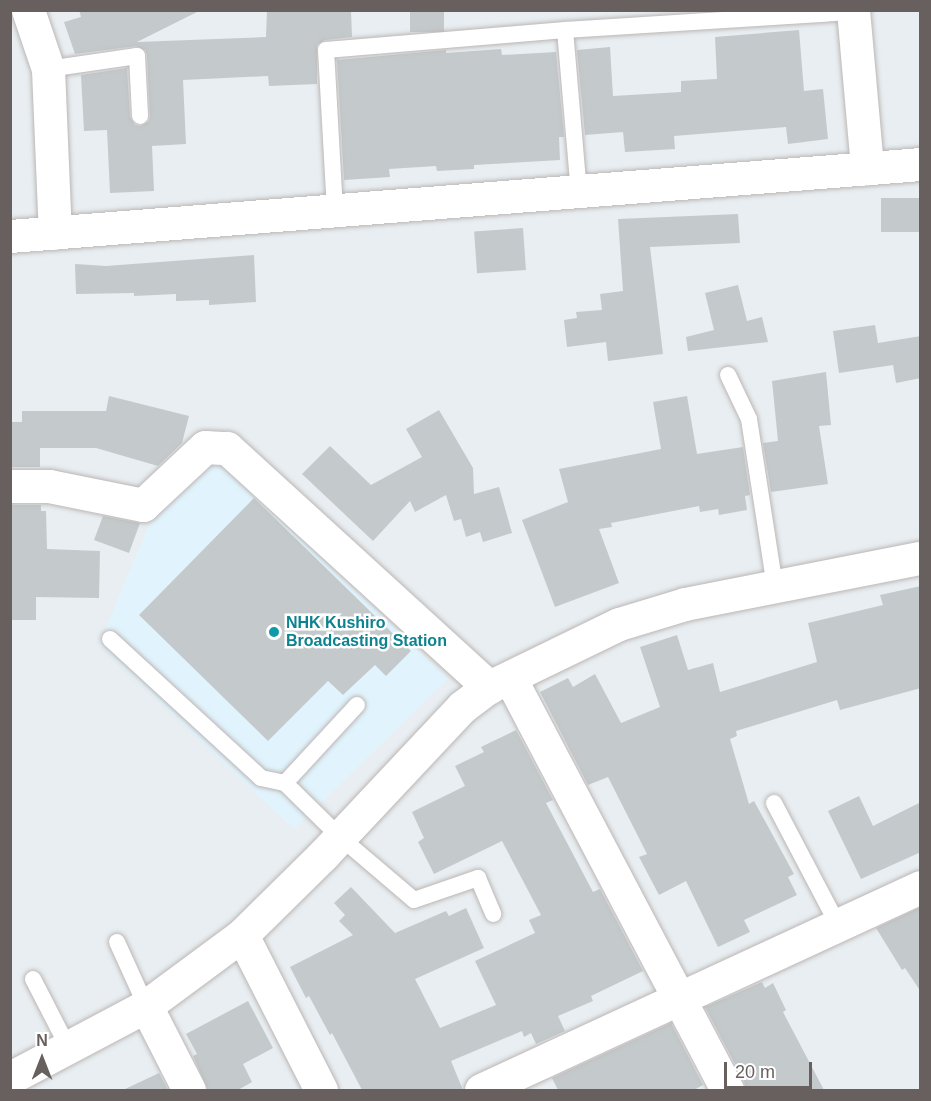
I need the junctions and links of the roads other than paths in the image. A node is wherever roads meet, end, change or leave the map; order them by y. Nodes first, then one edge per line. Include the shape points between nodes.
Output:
1 (28, 10) edge
2 (853, 11) edge
3 (565, 30) junction
4 (48, 69) junction
5 (140, 116) dead end
6 (921, 164) edge
7 (867, 168) junction
8 (579, 192) junction
9 (335, 211) junction
10 (55, 233) junction
11 (10, 236) edge
12 (728, 375) dead end
13 (10, 486) edge
14 (921, 558) edge
15 (775, 587) junction
16 (110, 639) dead end
17 (500, 682) junction
18 (357, 705) dead end
19 (285, 783) junction
20 (774, 803) dead end
21 (340, 837) junction
22 (921, 887) edge
23 (493, 914) dead end
24 (838, 925) junction
25 (242, 935) junction
26 (117, 942) dead end
27 (33, 979) dead end
28 (677, 999) junction
29 (146, 1006) junction
30 (68, 1047) junction
31 (10, 1078) edge
32 (189, 1090) edge
33 (321, 1090) edge
34 (481, 1090) edge
35 (727, 1090) edge

1 - 4 street
2 - 3 lane
2 - 7 street
3 - 8 lane
3 - 9 lane via 326,50
4 - 5 lane via 137,56
4 - 10 street
6 - 7 street
7 - 8 street
8 - 9 street
9 - 10 street
10 - 11 street
12 - 15 lane via 749,419
13 - 17 street via 49,486 143,505 205,447 227,448
14 - 15 street
15 - 17 street via 685,604 619,624
16 - 19 lane via 261,778
17 - 21 street via 462,707
17 - 28 street
18 - 19 lane
19 - 21 lane
20 - 24 lane
21 - 23 lane via 414,900 478,878
21 - 25 street
22 - 24 street
24 - 28 street
25 - 29 street
25 - 33 street
26 - 29 lane
27 - 30 lane
28 - 34 street
28 - 35 street
29 - 30 street
29 - 32 street
30 - 31 street

